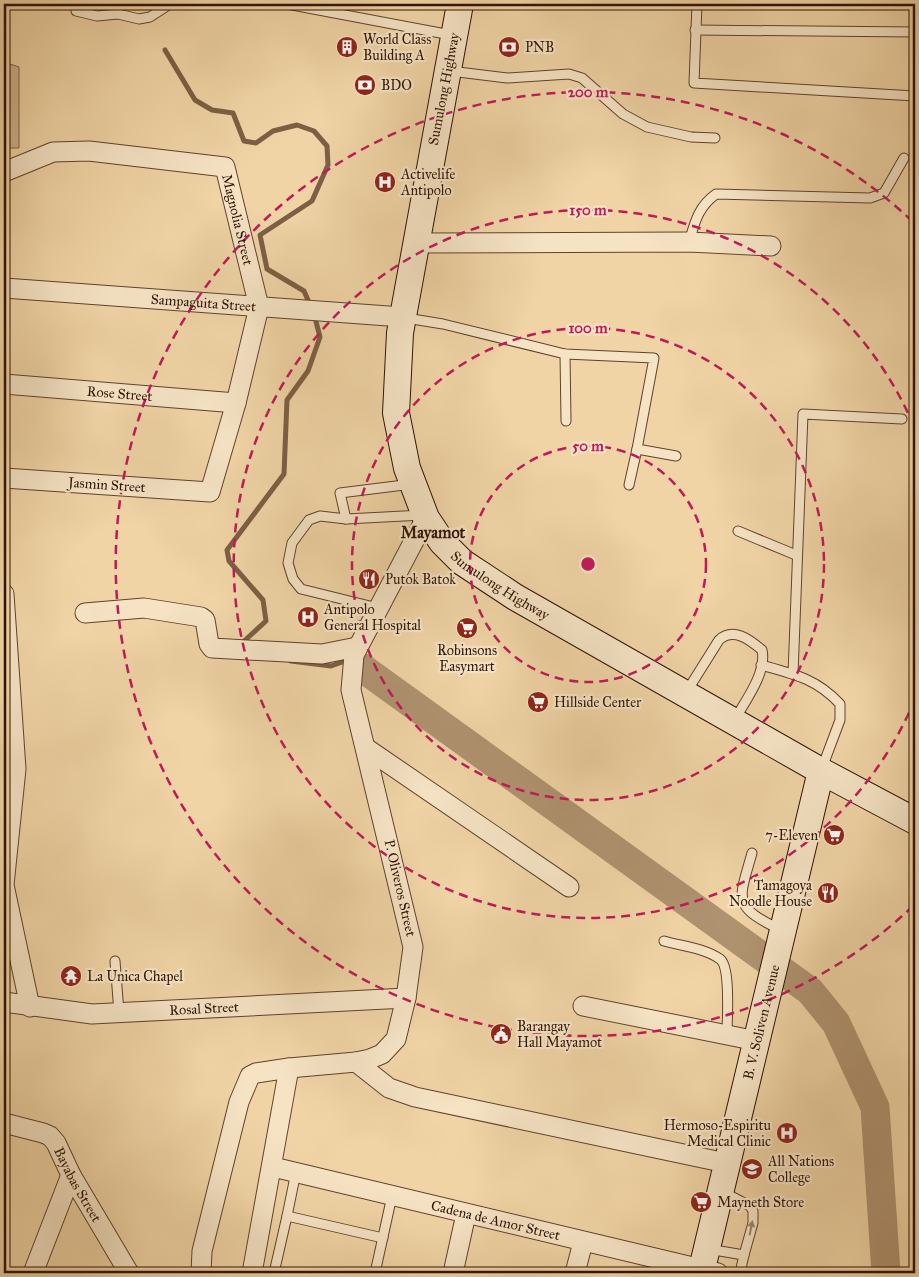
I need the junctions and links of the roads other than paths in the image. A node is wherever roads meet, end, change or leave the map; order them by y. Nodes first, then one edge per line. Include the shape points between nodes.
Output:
1 (170, 4) edge
2 (287, 4) edge
3 (460, 4) edge
4 (697, 4) edge
5 (76, 11) dead end
6 (695, 30) junction
7 (915, 32) edge
8 (455, 36) junction
9 (448, 71) junction
10 (915, 96) edge
11 (715, 138) dead end
12 (904, 158) dead end
13 (4, 172) edge
14 (689, 242) junction
15 (415, 243) junction
16 (771, 246) dead end
17 (4, 288) edge
18 (259, 307) junction
19 (402, 317) junction
20 (565, 354) junction
21 (4, 384) edge
22 (236, 403) junction
23 (902, 419) dead end
24 (566, 421) dead end
25 (637, 449) junction
26 (676, 456) dead end
27 (4, 478) edge
28 (412, 484) junction
29 (629, 485) dead end
30 (210, 492) joint
31 (425, 516) junction
32 (346, 519) junction
33 (738, 531) dead end
34 (796, 555) junction
35 (4, 594) edge
36 (378, 608) junction
37 (85, 613) dead end
38 (356, 651) junction
39 (761, 665) junction
40 (793, 674) junction
41 (685, 694) junction
42 (734, 722) junction
43 (366, 748) junction
44 (10, 769) edge
45 (821, 771) junction
46 (915, 821) edge
47 (752, 853) dead end
48 (4, 885) edge
49 (569, 887) dead end
50 (781, 940) junction
51 (664, 941) dead end
52 (115, 961) dead end
53 (406, 998) junction
54 (4, 1002) edge
55 (583, 1006) dead end
56 (30, 1007) junction
57 (119, 1013) junction
58 (727, 1035) junction
59 (757, 1041) junction
60 (356, 1062) junction
61 (289, 1068) junction
62 (4, 1123) edge
63 (726, 1163) junction
64 (273, 1167) junction
65 (296, 1172) junction
66 (70, 1175) junction
67 (720, 1190) junction
68 (392, 1196) junction
69 (466, 1214) junction
70 (287, 1216) junction
71 (383, 1238) junction
72 (582, 1242) junction
73 (744, 1256) junction
74 (707, 1266) edge
75 (32, 1273) edge
76 (129, 1273) edge
77 (201, 1273) edge
78 (252, 1273) edge
79 (274, 1273) edge
80 (375, 1273) edge
81 (453, 1273) edge
82 (575, 1273) edge
83 (740, 1273) edge

1 - 5 lane via 150,17 139,19
2 - 8 lane
3 - 8 main road, Sumulong Highway
4 - 6 lane
6 - 7 lane
6 - 10 lane via 694,83
8 - 9 main road, Sumulong Highway
9 - 11 lane via 507,78 569,74 582,78 622,114 648,127 691,137
9 - 15 main road, Sumulong Highway
12 - 14 lane via 884,193 870,198 716,194 697,213
13 - 18 street, Magnolia Street via 52,152 89,151 225,167
14 - 15 street
14 - 16 street
15 - 19 main road, Sumulong Highway
17 - 18 street, Sampaguita Street
18 - 19 street, Sampaguita Street
18 - 22 street, Magnolia Street
19 - 20 lane
19 - 28 main road, Sumulong Highway via 396,413
20 - 24 lane
20 - 25 lane via 654,358
21 - 22 street, Rose Street
22 - 30 street, Magnolia Street
23 - 34 lane via 803,414
25 - 26 lane
25 - 29 lane
27 - 30 street, Jasmin Street
28 - 31 main road, Sumulong Highway
28 - 32 lane via 340,493
31 - 32 lane
31 - 36 street, P. Oliveros Street
31 - 41 main road, Sumulong Highway via 442,542 462,562 515,597
32 - 36 lane via 320,516 309,520 292,542 288,563 301,588
33 - 34 lane
34 - 40 lane
35 - 44 street
36 - 38 street, P. Oliveros Street
37 - 38 street via 144,608 202,617 212,648 322,654
38 - 43 street, P. Oliveros Street via 350,690
39 - 40 lane
39 - 41 lane via 762,650 741,636 725,634
39 - 42 lane via 756,682
40 - 45 lane via 826,688 840,704 840,720
41 - 42 main road, Sumulong Highway
42 - 45 main road, Sumulong Highway
43 - 49 street
43 - 53 street, P. Oliveros Street via 414,946
44 - 48 street
45 - 46 main road, Sumulong Highway
45 - 50 main road, B. V. Soliven Avenue
47 - 50 lane via 740,896 745,908 766,923
48 - 56 street
50 - 59 main road, B. V. Soliven Avenue
51 - 58 lane via 712,954 722,960 727,971
52 - 57 lane
53 - 57 street, Rosal Street
53 - 60 street, P. Oliveros Street via 396,1039 390,1047 382,1054
54 - 56 street, Rosal Street
55 - 58 street
56 - 57 street, Rosal Street via 92,1014
58 - 59 street
59 - 63 main road, B. V. Soliven Avenue
60 - 61 street, P. Oliveros Street
60 - 63 street via 389,1088 416,1097
61 - 64 street
61 - 77 street, P. Oliveros Street via 256,1073 246,1082 238,1102 202,1251
62 - 66 street, Bayabas Street via 50,1136
63 - 67 main road, B. V. Soliven Avenue
64 - 65 street, Cadena de Amor Street
64 - 78 street
65 - 68 street, Cadena de Amor Street
65 - 70 lane
66 - 75 street
66 - 76 street, Bayabas Street
73 -> 67 lane via 753,1211 750,1206
67 - 74 main road, B. V. Soliven Avenue
68 - 69 street, Cadena de Amor Street
68 - 71 lane
69 - 72 street, Cadena de Amor Street
69 - 81 street
70 - 71 lane
70 - 79 lane
71 - 80 lane
72 - 74 street, Cadena de Amor Street
72 - 82 street
73 - 74 lane
73 - 83 lane

